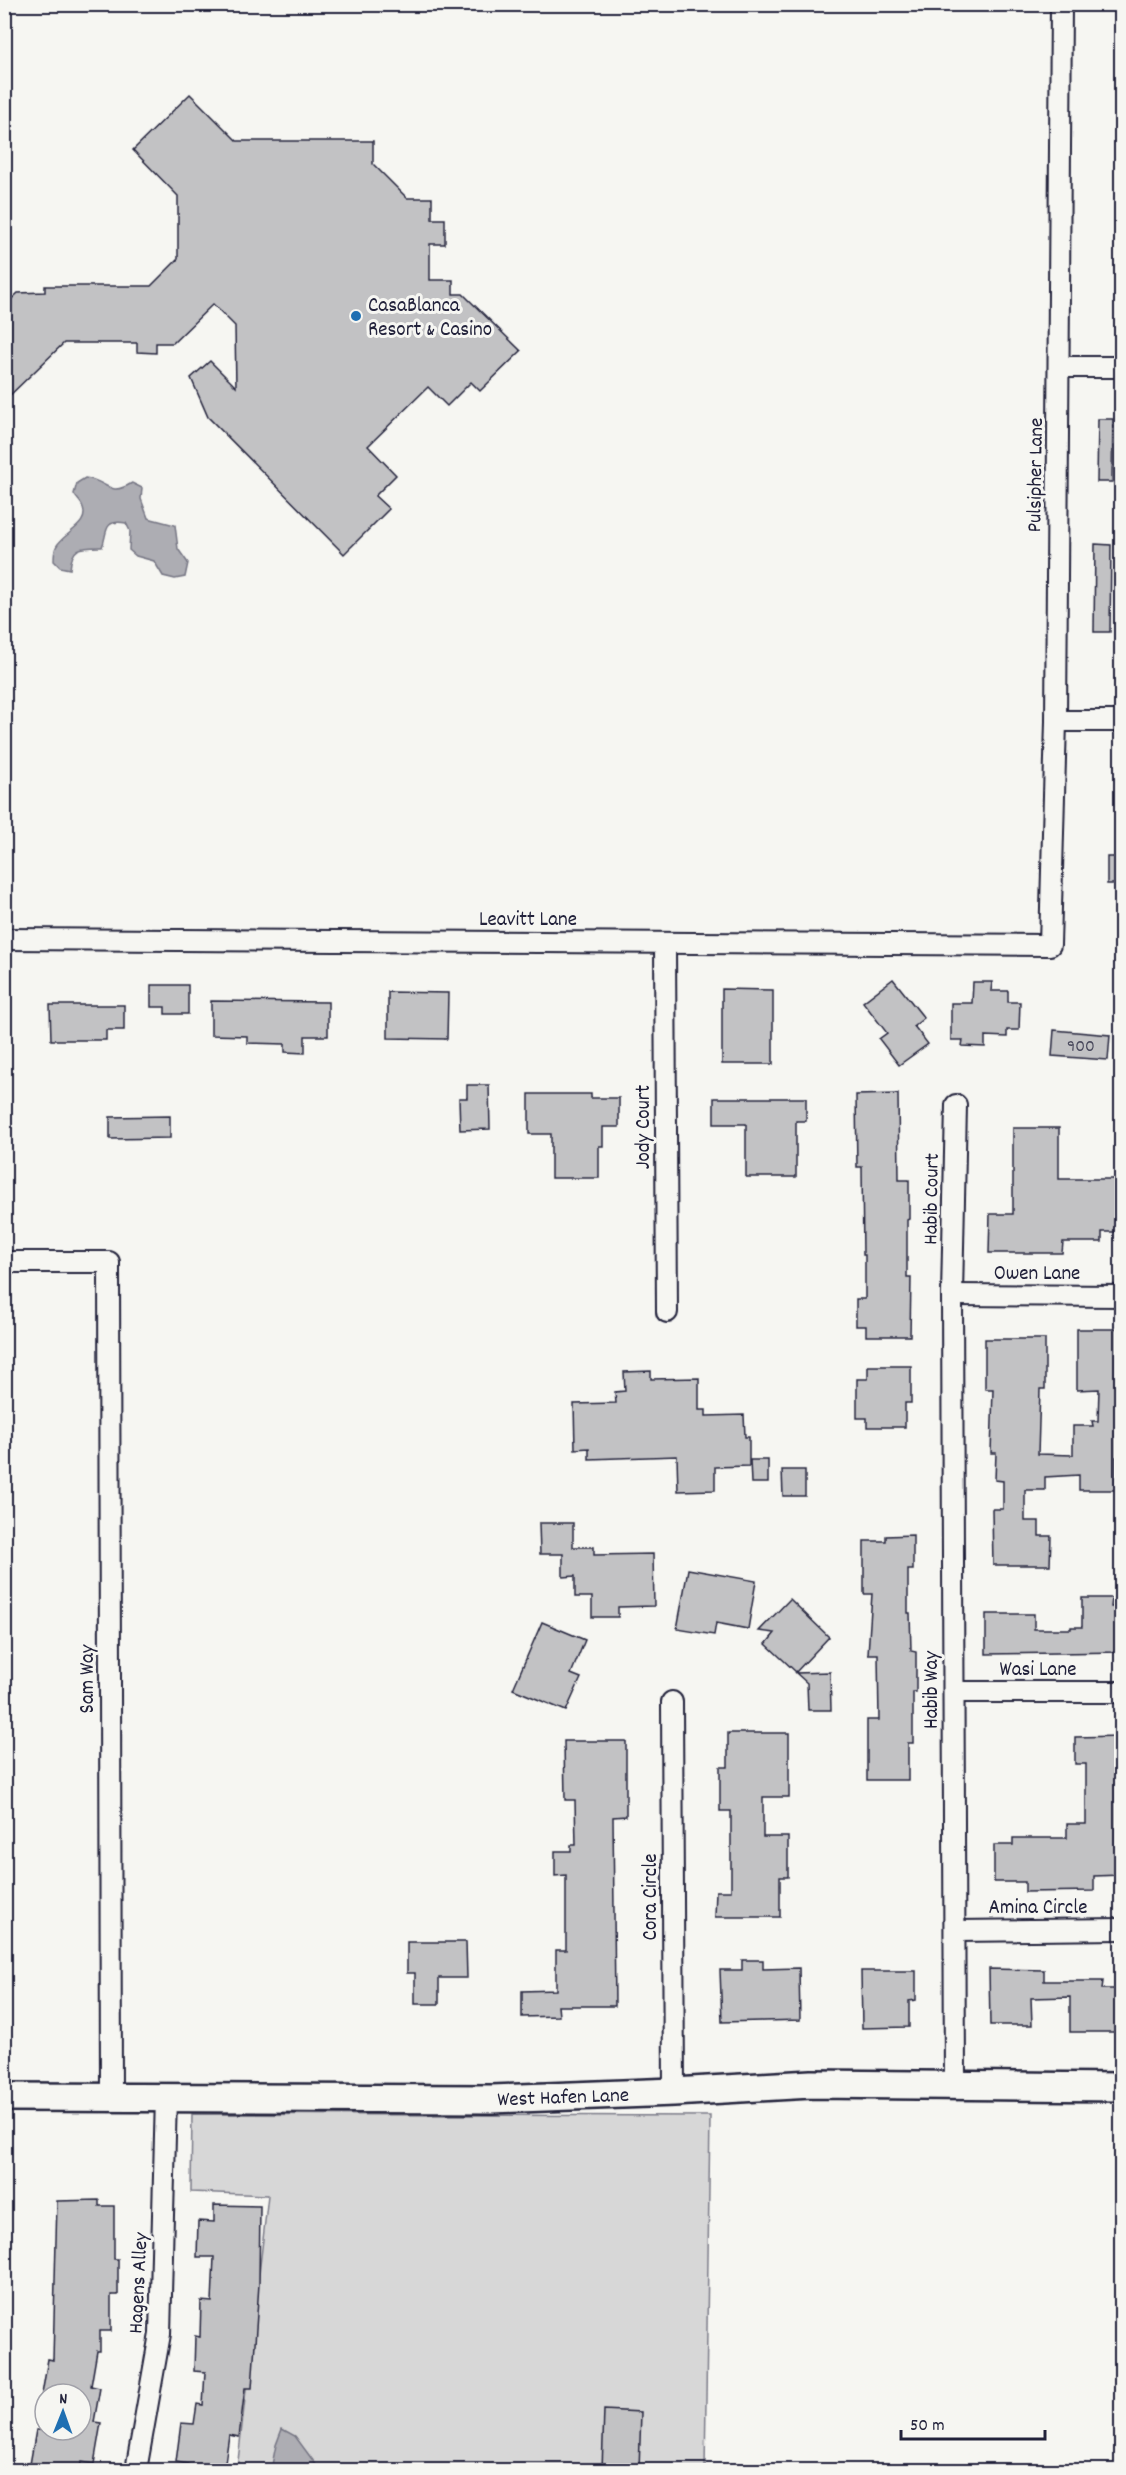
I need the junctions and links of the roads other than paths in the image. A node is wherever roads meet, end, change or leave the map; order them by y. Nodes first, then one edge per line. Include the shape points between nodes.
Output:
1 (1061, 4) edge
2 (1059, 367) junction
3 (1122, 367) edge
4 (1056, 721) junction
5 (1122, 721) edge
6 (4, 939) edge
7 (665, 943) junction
8 (1050, 945) joint
9 (956, 1105) dead end
10 (4, 1262) edge
11 (952, 1295) junction
12 (1122, 1296) edge
13 (667, 1312) dead end
14 (954, 1692) junction
15 (1122, 1692) edge
16 (672, 1702) dead end
17 (1122, 1929) edge
18 (955, 1931) junction
19 (955, 2085) junction
20 (1122, 2087) edge
21 (674, 2092) junction
22 (111, 2096) junction
23 (166, 2096) junction
24 (4, 2097) edge
25 (136, 2470) edge

1 - 2 street, Pulsipher Lane
2 - 3 street
2 - 4 street, Pulsipher Lane
4 - 5 street
4 - 8 street, Pulsipher Lane
6 - 7 street, Leavitt Lane
7 - 8 street, Leavitt Lane
7 - 13 street, Jody Court
9 - 11 street, Habib Court
10 - 22 street, Sam Way via 109,1262
11 - 12 street, Owen Lane
11 - 14 street, Habib Way
14 - 15 street, Wasi Lane
14 - 18 street, Habib Way
16 - 21 street, Cora Circle
17 - 18 street, Amina Circle
18 - 19 street, Habib Way
19 - 20 main road, West Hafen Lane
19 - 21 main road, West Hafen Lane via 811,2084
21 - 23 main road, West Hafen Lane via 492,2099
22 - 23 main road, West Hafen Lane
22 - 24 main road, West Hafen Lane
23 - 25 street, Hagens Alley via 160,2334

